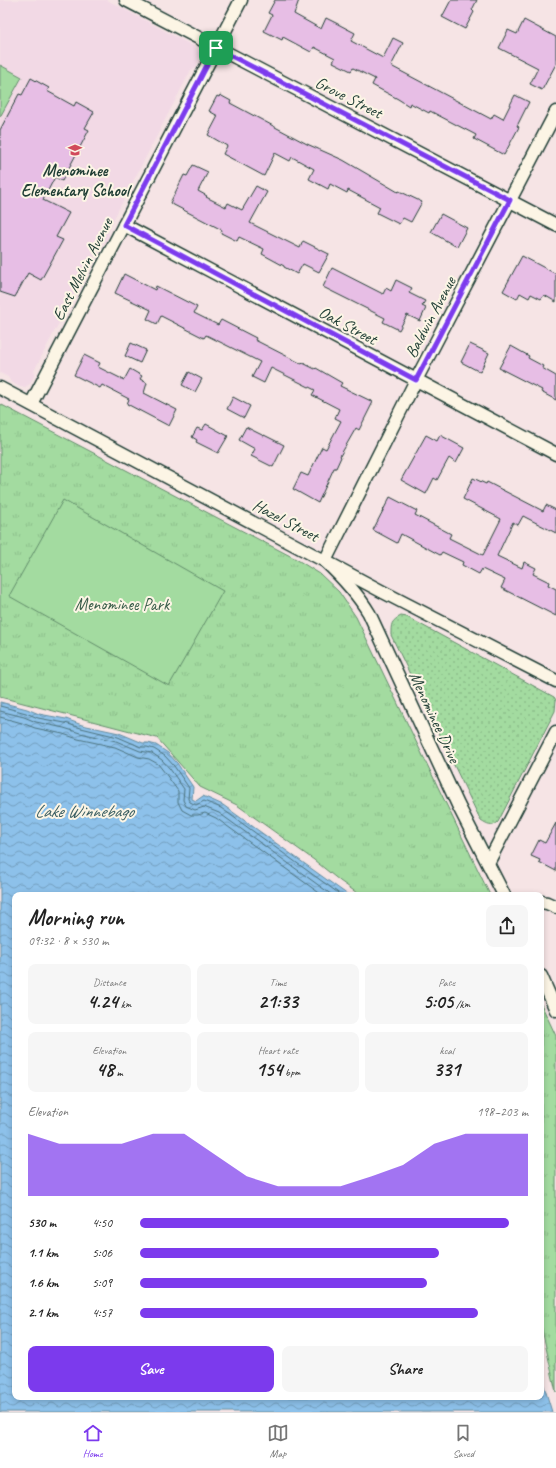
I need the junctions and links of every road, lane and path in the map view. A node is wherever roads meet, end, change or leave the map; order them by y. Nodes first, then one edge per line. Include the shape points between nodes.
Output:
1 (126, 0) edge
2 (241, 0) edge
3 (216, 48) junction
4 (556, 112) edge
5 (510, 200) junction
6 (124, 225) junction
7 (556, 225) edge
8 (416, 380) junction
9 (0, 388) edge
10 (31, 404) junction
11 (556, 454) edge
12 (324, 561) junction
13 (556, 681) edge
14 (556, 732) edge
15 (488, 863) junction
16 (502, 892) edge
17 (544, 902) edge
18 (556, 907) edge
19 (544, 983) edge
20 (556, 1010) edge

1 - 3 street, Grove Street
2 - 3 street, East Melvin Avenue
3 - 5 street, Grove Street
3 - 6 street, East Melvin Avenue
4 - 5 street, Baldwin Avenue
5 - 7 street, Grove Street
5 - 8 street, Baldwin Avenue
6 - 8 street, Oak Street
6 - 10 street, East Melvin Avenue
8 - 11 street, Oak Street
8 - 12 street, Baldwin Avenue
9 - 10 street, Hazel Street
10 - 12 street, Hazel Street
12 - 13 street, Hazel Street
12 - 15 street, Menominee Drive via 345,581 369,613 458,805
14 - 15 street
15 - 16 street, Menominee Drive
17 - 18 street
19 - 20 street

